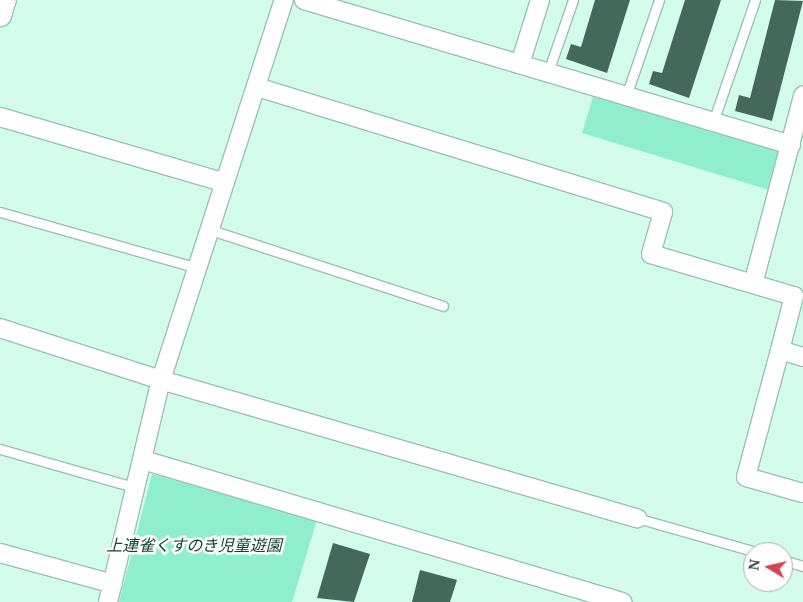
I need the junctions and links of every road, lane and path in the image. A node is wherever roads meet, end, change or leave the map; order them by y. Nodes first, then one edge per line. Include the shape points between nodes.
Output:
1 (5, 0) edge
2 (284, 0) edge
3 (304, 0) edge
4 (540, 0) edge
5 (573, 0) edge
6 (659, 0) edge
7 (755, 0) edge
8 (0, 15) edge
9 (520, 64) junction
10 (548, 72) junction
11 (257, 87) junction
12 (626, 96) junction
13 (803, 96) edge
14 (0, 117) edge
15 (713, 122) junction
16 (791, 144) junction
17 (224, 183) junction
18 (0, 212) edge
19 (211, 230) junction
20 (198, 268) junction
21 (753, 284) junction
22 (443, 306) dead end
23 (0, 328) edge
24 (780, 350) junction
25 (803, 357) edge
26 (162, 380) junction
27 (0, 449) edge
28 (143, 460) junction
29 (137, 488) junction
30 (803, 493) edge
31 (637, 518) joint
32 (743, 548) edge
33 (0, 553) edge
34 (112, 584) junction
35 (576, 595) edge
36 (108, 602) edge
37 (622, 602) edge

1 - 8 street
2 - 11 street
3 - 9 street
4 - 9 street
5 - 10 lane
6 - 12 lane
7 - 15 lane
9 - 10 street
10 - 12 street
11 - 17 street
11 - 21 street via 663,212 651,254
12 - 15 street
13 - 16 street
14 - 17 street
15 - 16 street
16 - 21 street
17 - 19 street
18 - 20 lane
19 - 20 street
19 - 22 lane
20 - 26 street
21 - 24 street via 794,296
23 - 26 street
24 - 25 street
24 - 30 street via 746,477
26 - 28 street
26 - 31 street
27 - 29 lane
28 - 29 street
28 - 35 street
29 - 34 street
31 - 32 lane
33 - 34 street
34 - 36 street
35 - 37 street

